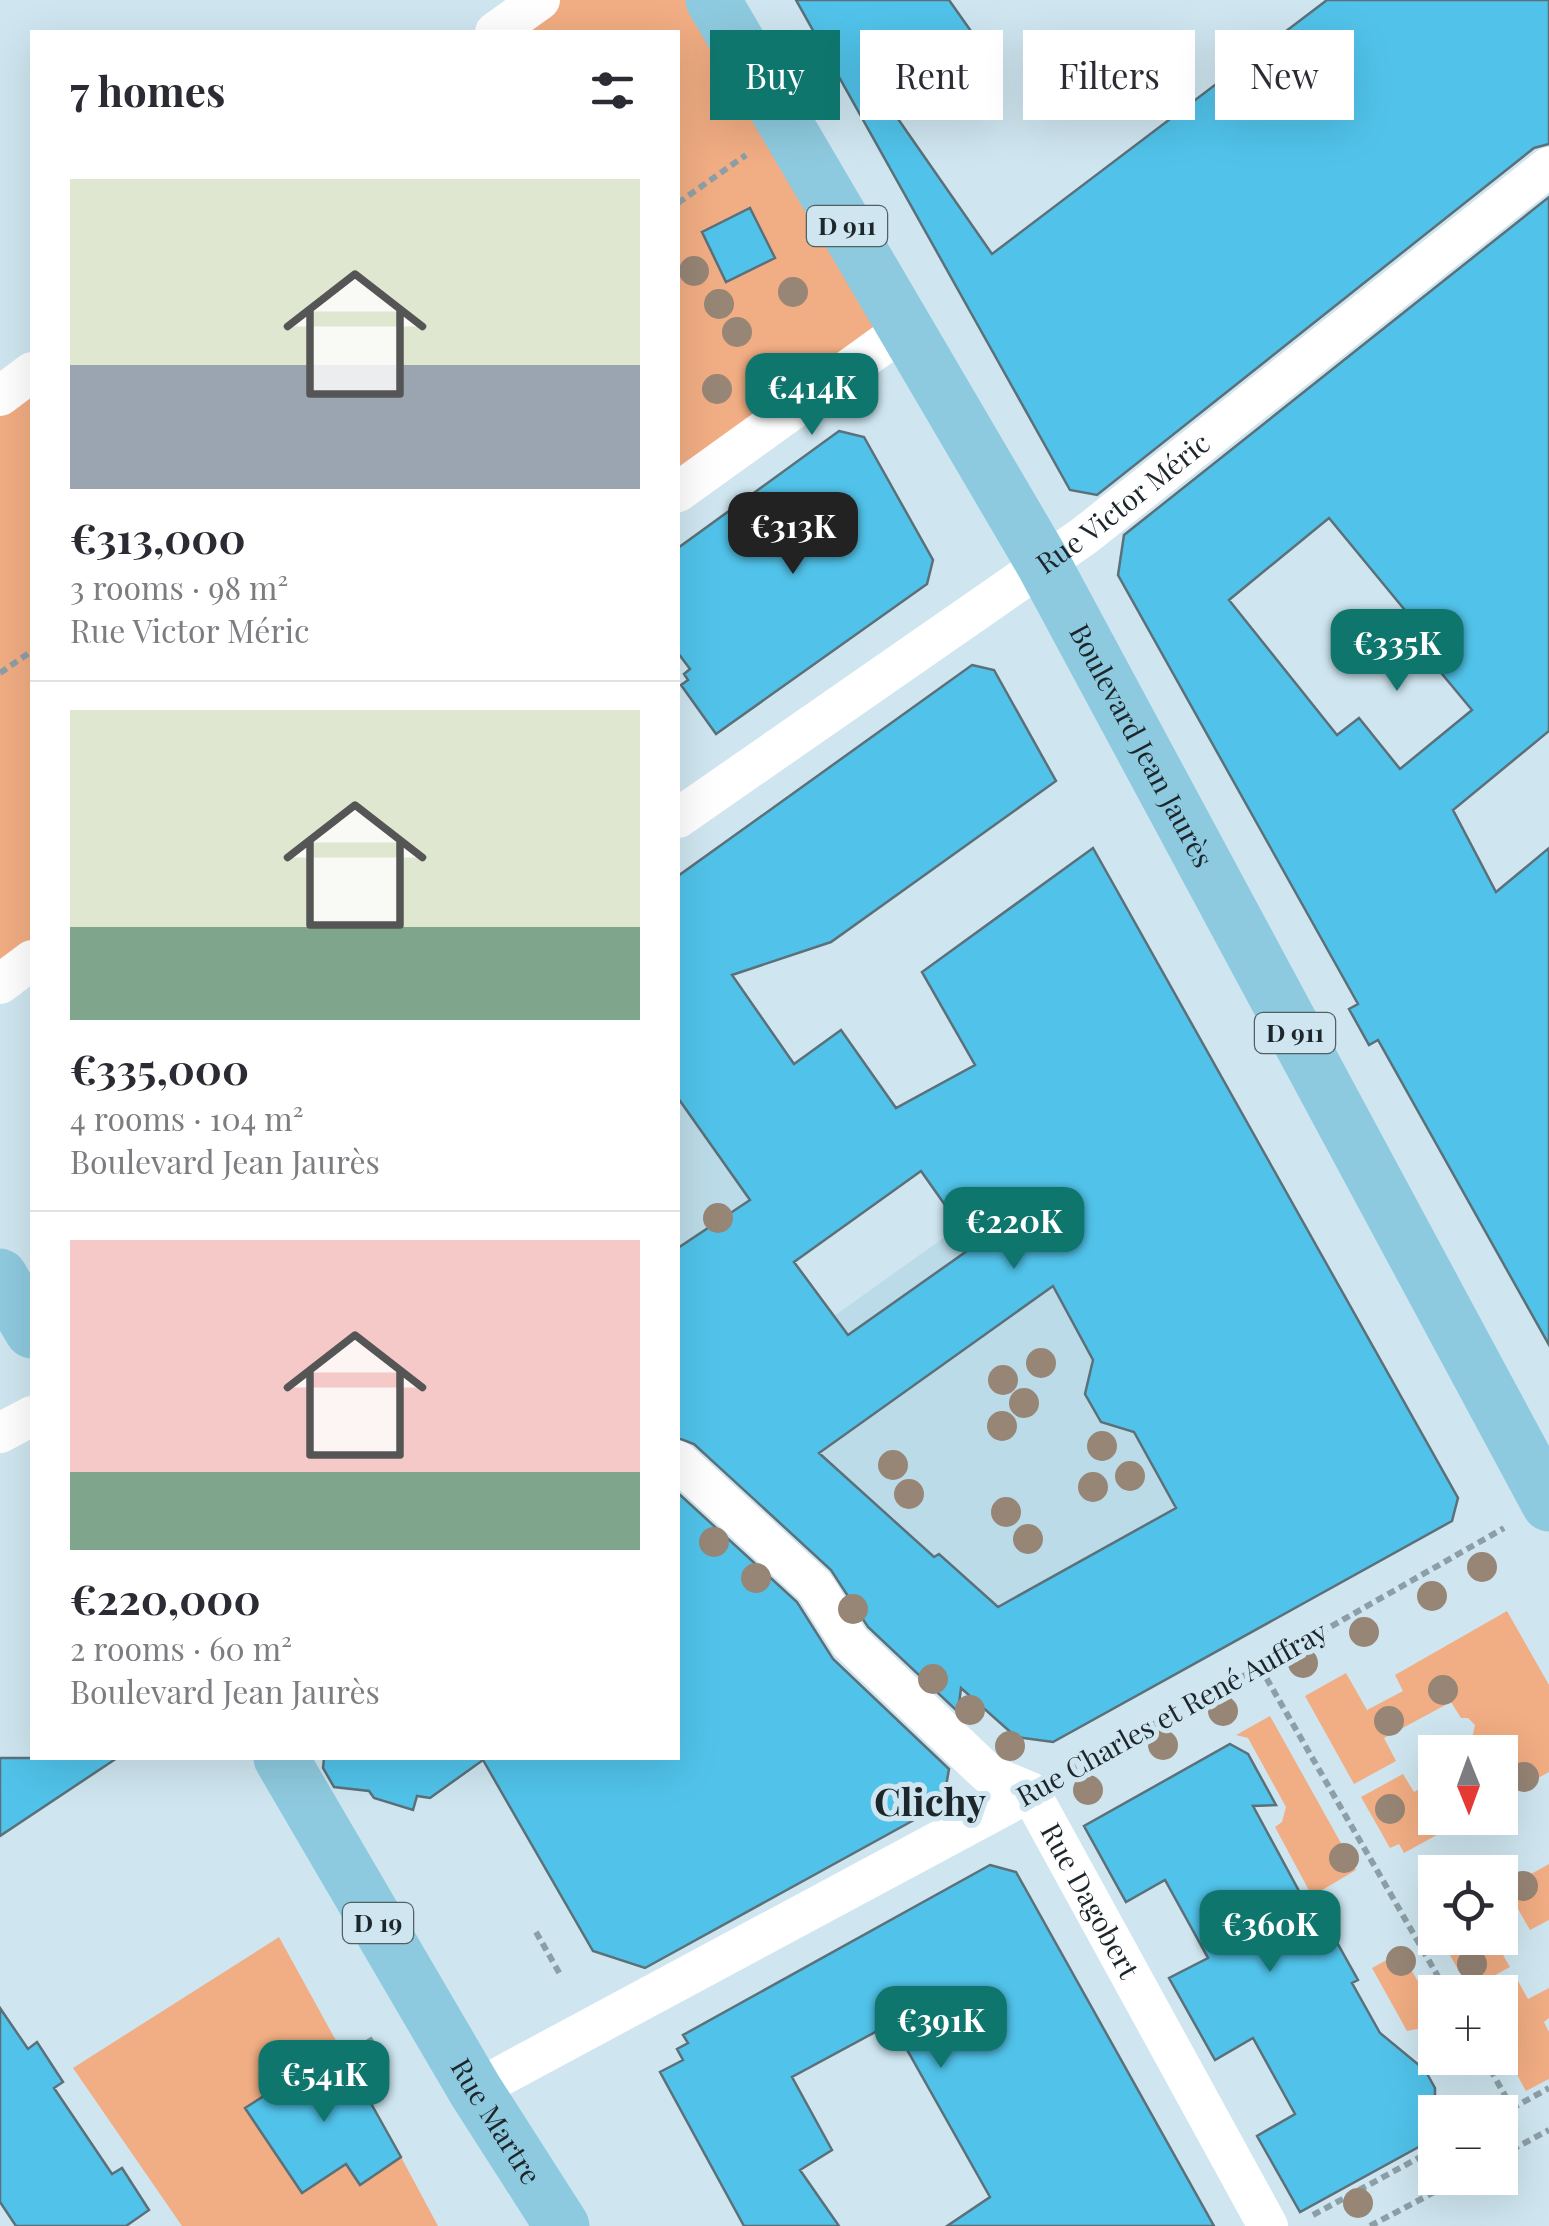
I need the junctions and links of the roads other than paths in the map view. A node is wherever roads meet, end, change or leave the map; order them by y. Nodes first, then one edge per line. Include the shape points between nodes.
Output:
1 (540, 0) edge
2 (713, 0) edge
3 (498, 30) edge
4 (1549, 167) edge
5 (906, 328) junction
6 (30, 374) edge
7 (0, 396) edge
8 (680, 491) edge
9 (1043, 562) junction
10 (680, 817) edge
11 (30, 962) edge
12 (0, 984) edge
13 (30, 1417) edge
14 (0, 1433) edge
15 (680, 1463) edge
16 (1549, 1504) edge
17 (282, 1760) edge
18 (1030, 1792) junction
19 (475, 2090) junction
20 (562, 2226) edge
21 (1268, 2226) edge

1 - 3 street
2 - 5 main road, Boulevard Jean Jaurès / D 911
4 - 9 street, Rue Victor Méric
5 - 8 street
5 - 9 main road, Boulevard Jean Jaurès / D 911
6 - 7 street
9 - 10 street, Rue Victor Méric
9 - 16 main road, Boulevard Jean Jaurès / D 911
11 - 12 street
13 - 14 street
15 - 18 street, Rue Dagobert via 815,1587 850,1642 981,1767
17 - 19 main road, Rue Martre / D 19
18 - 19 street, Rue Charles et René Auffray
18 - 21 street, Rue Dagobert
19 - 20 main road, Rue Martre / D 19

